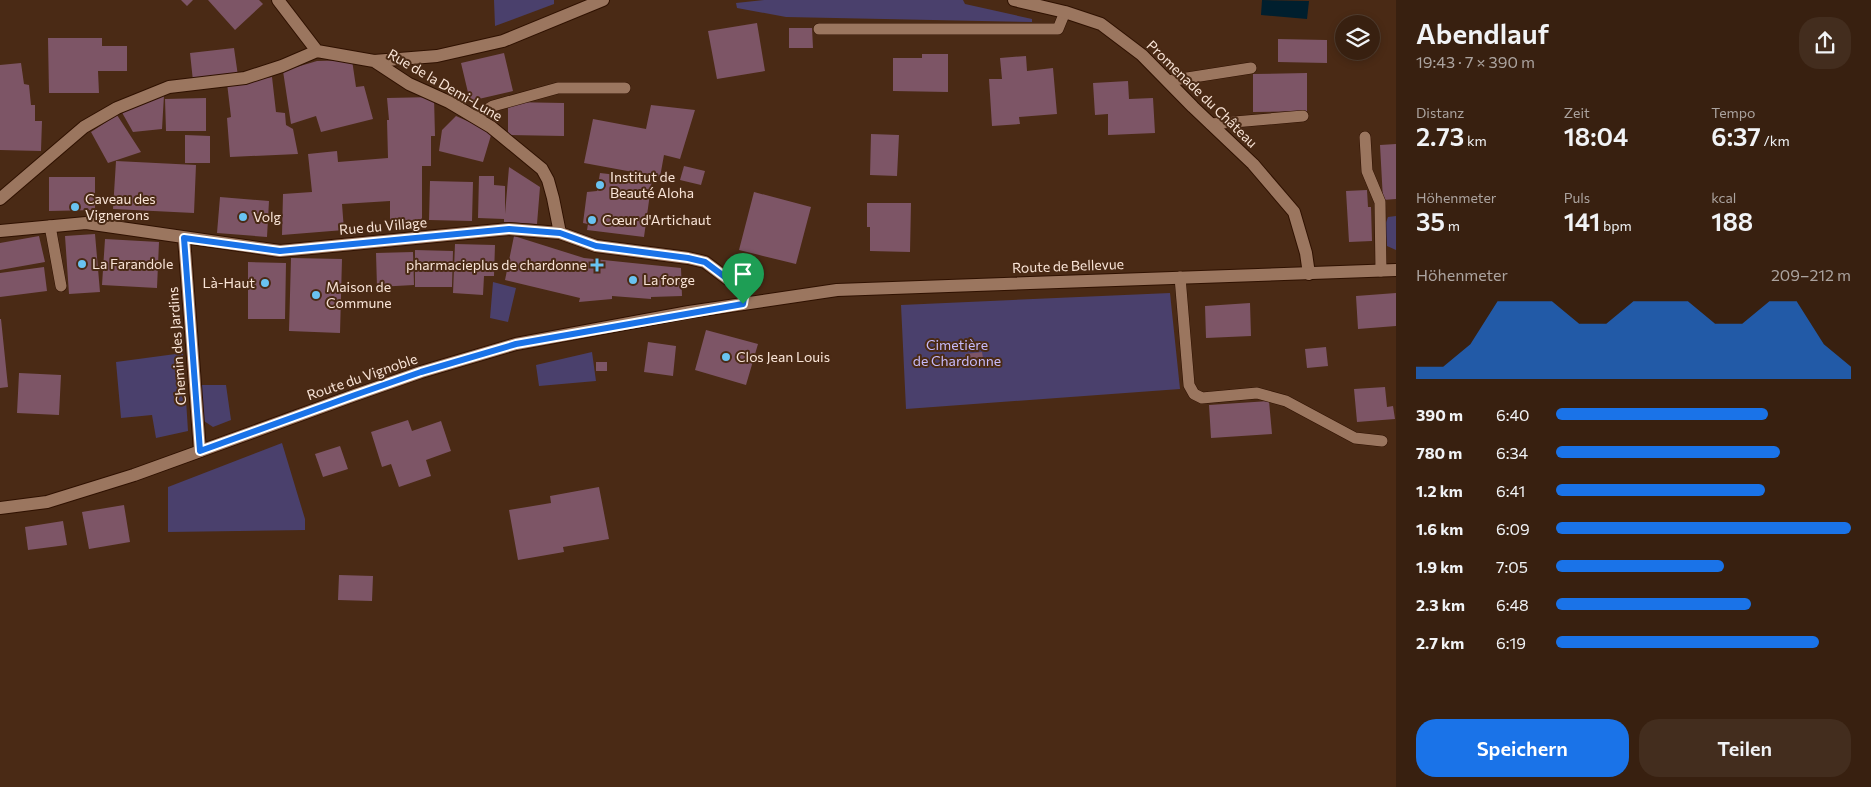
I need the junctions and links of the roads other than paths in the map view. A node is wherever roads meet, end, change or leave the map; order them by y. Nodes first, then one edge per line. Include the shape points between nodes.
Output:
1 (278, 0) edge
2 (603, 0) edge
3 (1014, 0) edge
4 (1065, 12) junction
5 (819, 29) dead end
6 (317, 51) junction
7 (374, 61) junction
8 (1251, 68) dead end
9 (1168, 81) junction
10 (625, 88) dead end
11 (1303, 116) dead end
12 (475, 117) junction
13 (1211, 124) junction
14 (1365, 137) dead end
15 (0, 198) edge
16 (50, 226) junction
17 (0, 230) edge
18 (560, 233) junction
19 (184, 238) junction
20 (1396, 270) edge
21 (1381, 271) junction
22 (1309, 274) junction
23 (1180, 277) junction
24 (61, 286) dead end
25 (743, 304) junction
26 (1382, 441) dead end
27 (200, 451) junction
28 (0, 508) edge

1 - 6 street
2 - 7 street via 488,45 437,56
3 - 4 street, Promenade du Château
4 - 5 lane via 1058,29
4 - 9 street, Promenade du Château via 1101,24 1142,55
6 - 7 street
6 - 15 street via 245,78 169,87 117,108 84,127
7 - 12 street, Rue de la Demi-Lune via 409,84
8 - 9 lane
9 - 13 street, Promenade du Château
10 - 12 lane via 558,88 493,106
11 - 13 lane
12 - 18 street, Rue de la Demi-Lune via 542,169 548,180
13 - 22 street, Promenade du Château via 1253,164 1294,212
14 - 21 lane via 1367,171 1380,202
16 - 17 street, Rue du Village
16 - 19 street, Rue du Village via 86,223
16 - 24 lane
18 - 19 street, Rue du Village via 509,229 280,251
18 - 25 street, Rue du Village via 596,246 705,262 745,292
19 - 27 street, Chemin des Jardins
20 - 21 street, Route de Bellevue
21 - 22 street, Route de Bellevue
22 - 23 street, Route de Bellevue
23 - 25 street, Route de Bellevue via 837,290
23 - 26 lane via 1189,385 1194,394 1202,398 1257,393 1286,402 1355,438
25 - 27 street, Route du Vignoble via 516,344 412,375
27 - 28 street, Route du Vignoble via 47,502

